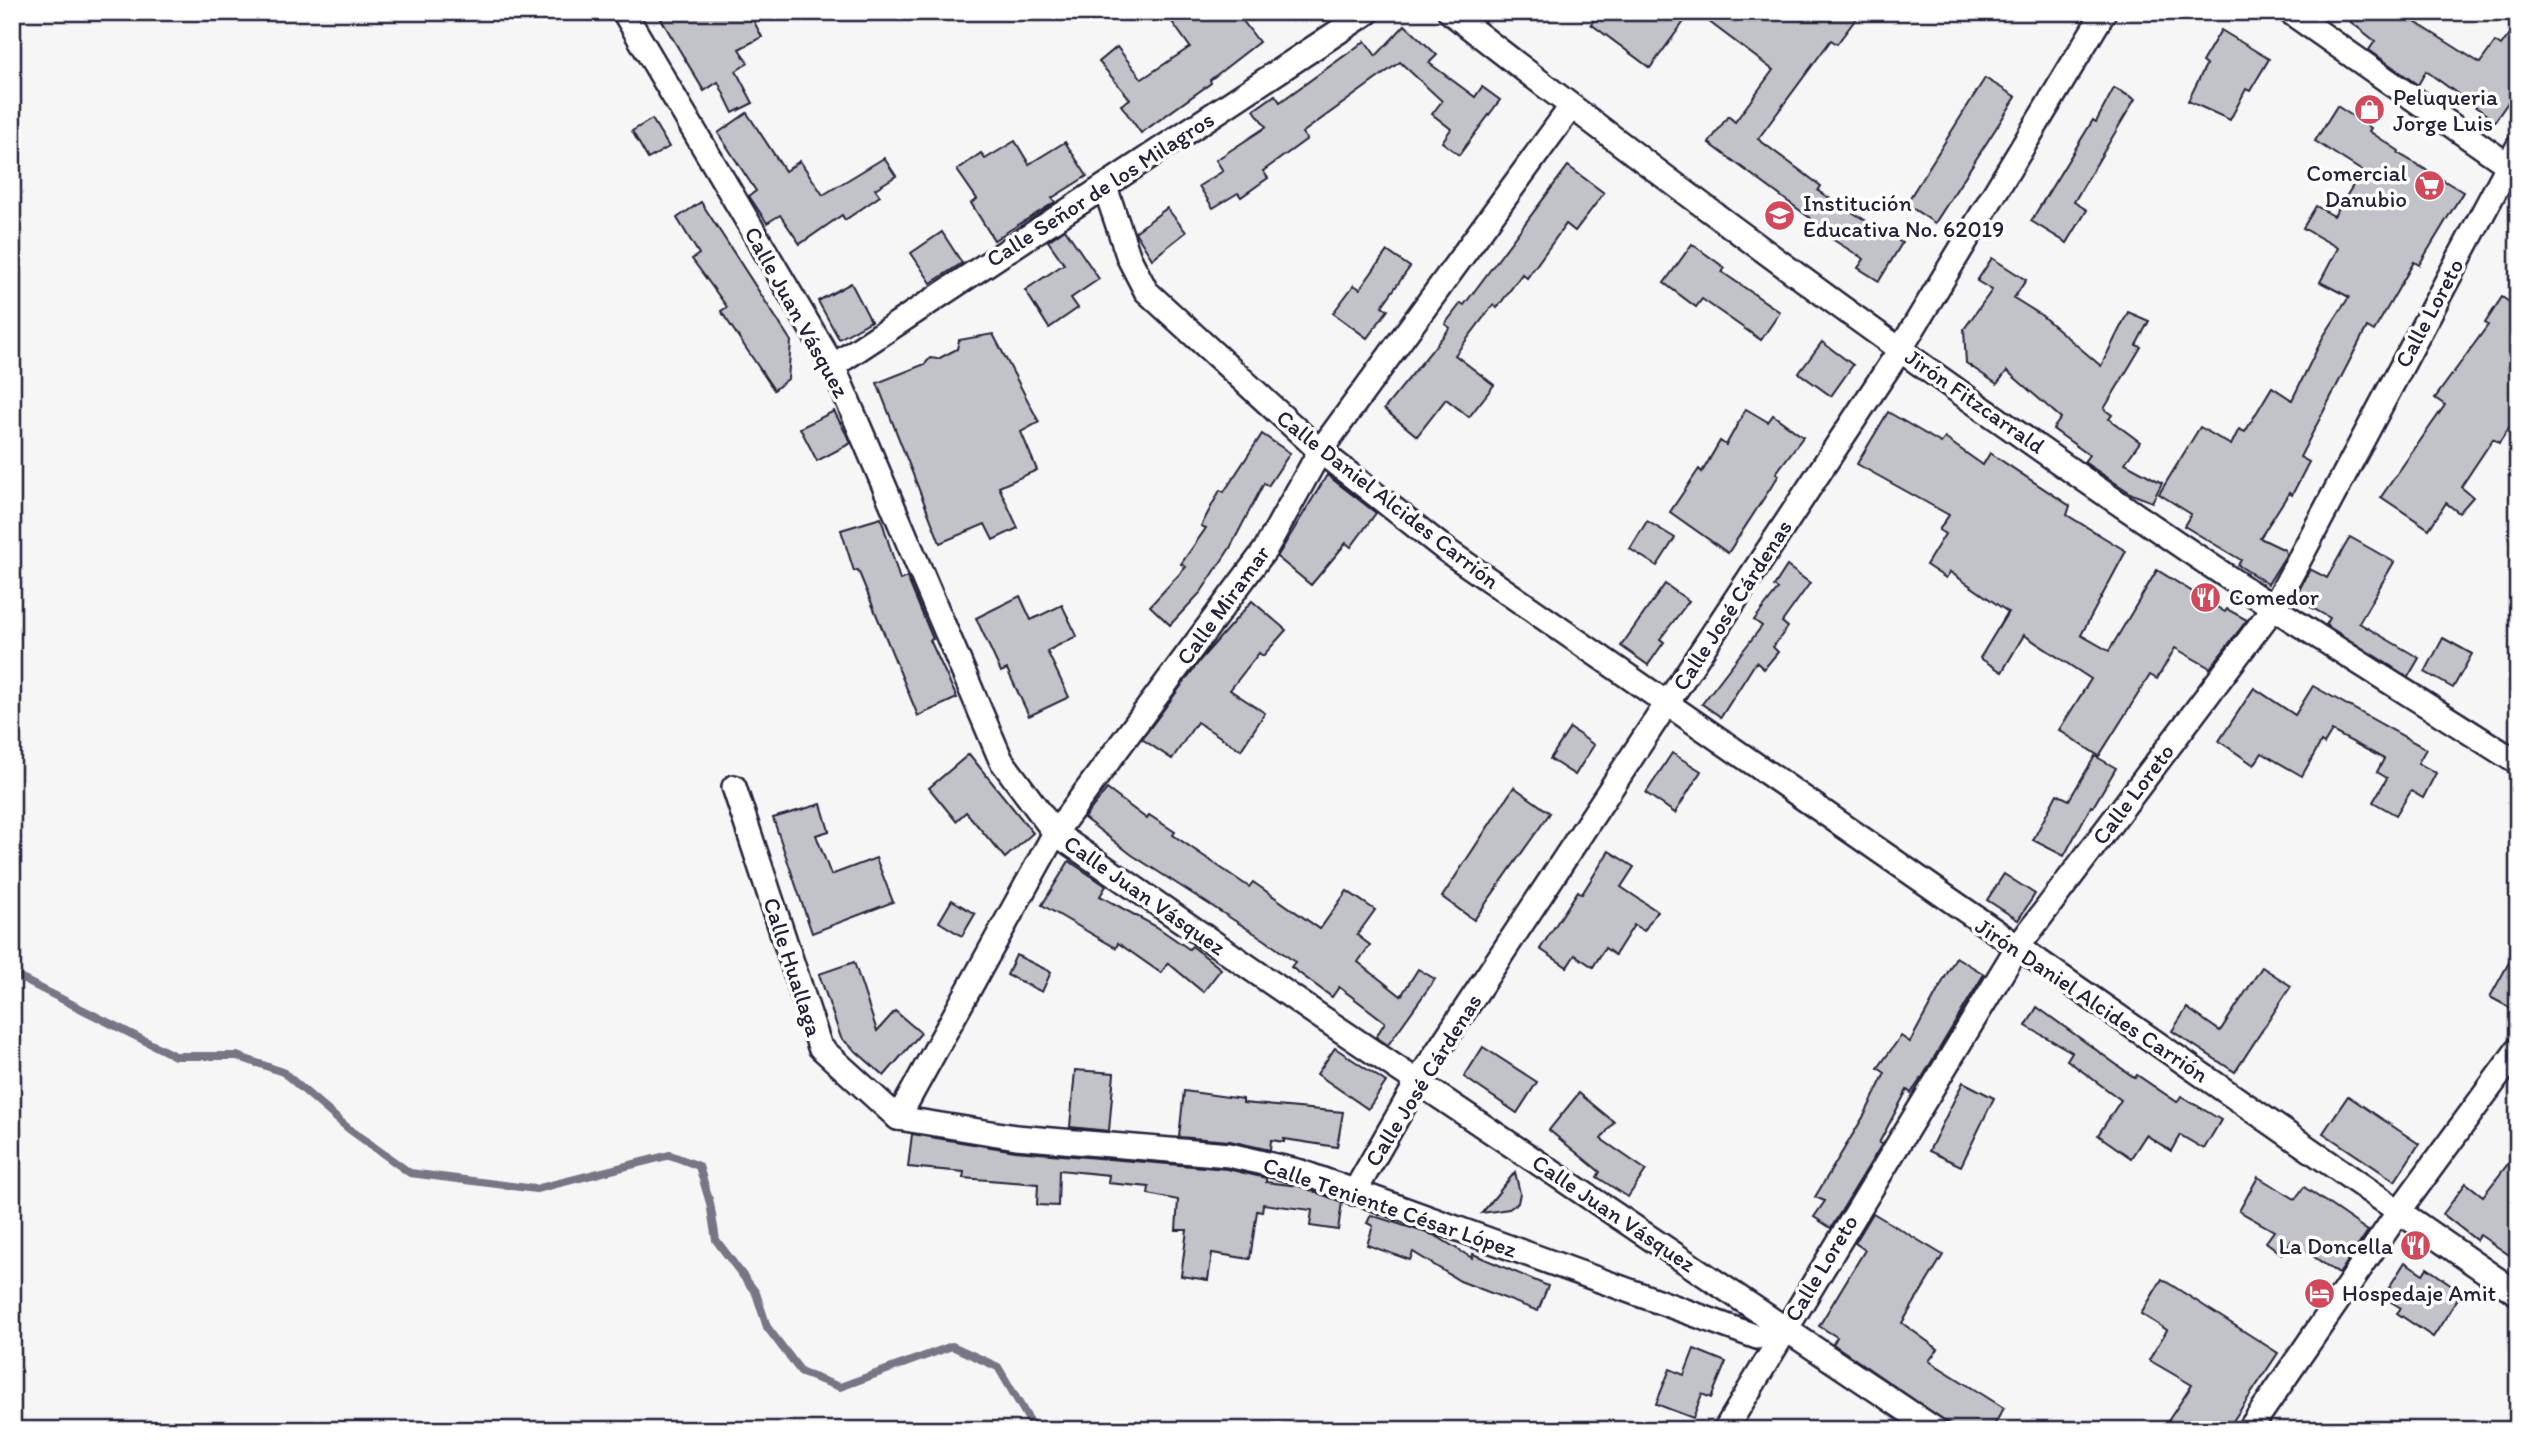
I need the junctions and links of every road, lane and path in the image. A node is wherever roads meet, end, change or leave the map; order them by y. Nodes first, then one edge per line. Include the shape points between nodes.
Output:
1 (624, 12) edge
2 (1368, 12) edge
3 (1450, 12) edge
4 (2104, 12) edge
5 (2290, 12) edge
6 (1571, 107) junction
7 (2514, 161) edge
8 (1105, 187) junction
9 (1900, 350) junction
10 (833, 366) junction
11 (1320, 451) junction
12 (2274, 607) junction
13 (1667, 705) junction
14 (2518, 763) edge
15 (734, 787) dead end
16 (1055, 832) junction
17 (2017, 948) junction
18 (2518, 1049) edge
19 (1418, 1082) junction
20 (898, 1118) junction
21 (1354, 1193) junction
22 (2400, 1210) junction
23 (2518, 1294) edge
24 (1785, 1327) junction
25 (1725, 1430) edge
26 (1936, 1430) edge
27 (2249, 1430) edge

1 - 10 street, Calle Juan Vásquez
2 - 8 street, Calle Señor de los Milagros
3 - 6 street, Jirón Fitzcarrald
4 - 9 street, Calle José Cárdenas
5 - 7 street
6 - 9 street, Jirón Fitzcarrald
6 - 11 street, Calle Miramar
7 - 12 street, Calle Loreto
8 - 10 street, Calle Señor de los Milagros
8 - 11 street, Calle Daniel Alcides Carrión via 1129,258 1146,291
9 - 12 street, Jirón Fitzcarrald
9 - 13 street, Calle José Cárdenas
10 - 16 street, Calle Juan Vásquez via 1001,760
11 - 13 street, Calle Daniel Alcides Carrión via 1446,550
11 - 16 street, Calle Miramar via 1265,550
12 - 14 street, Jirón Fitzcarrald
12 - 17 street, Calle Loreto
13 - 17 street, Jirón Daniel Alcides Carrión
13 - 19 street, Calle José Cárdenas
15 - 20 street, Calle Huallaga via 820,1047
16 - 19 street, Calle Juan Vásquez
16 - 20 street, Calle Miramar
17 - 22 street, Jirón Daniel Alcides Carrión
17 - 24 street, Calle Loreto
18 - 22 street
19 - 21 street, Calle José Cárdenas
19 - 24 street, Calle Juan Vásquez
20 - 21 street, Calle Teniente César López via 1016,1137 1229,1154 1301,1172
21 - 24 street, Calle Teniente César López via 1757,1337
22 - 23 street, Jirón Daniel Alcides Carrión
22 - 27 street
24 - 25 street, Calle Loreto
24 - 26 street, Calle Juan Vásquez

